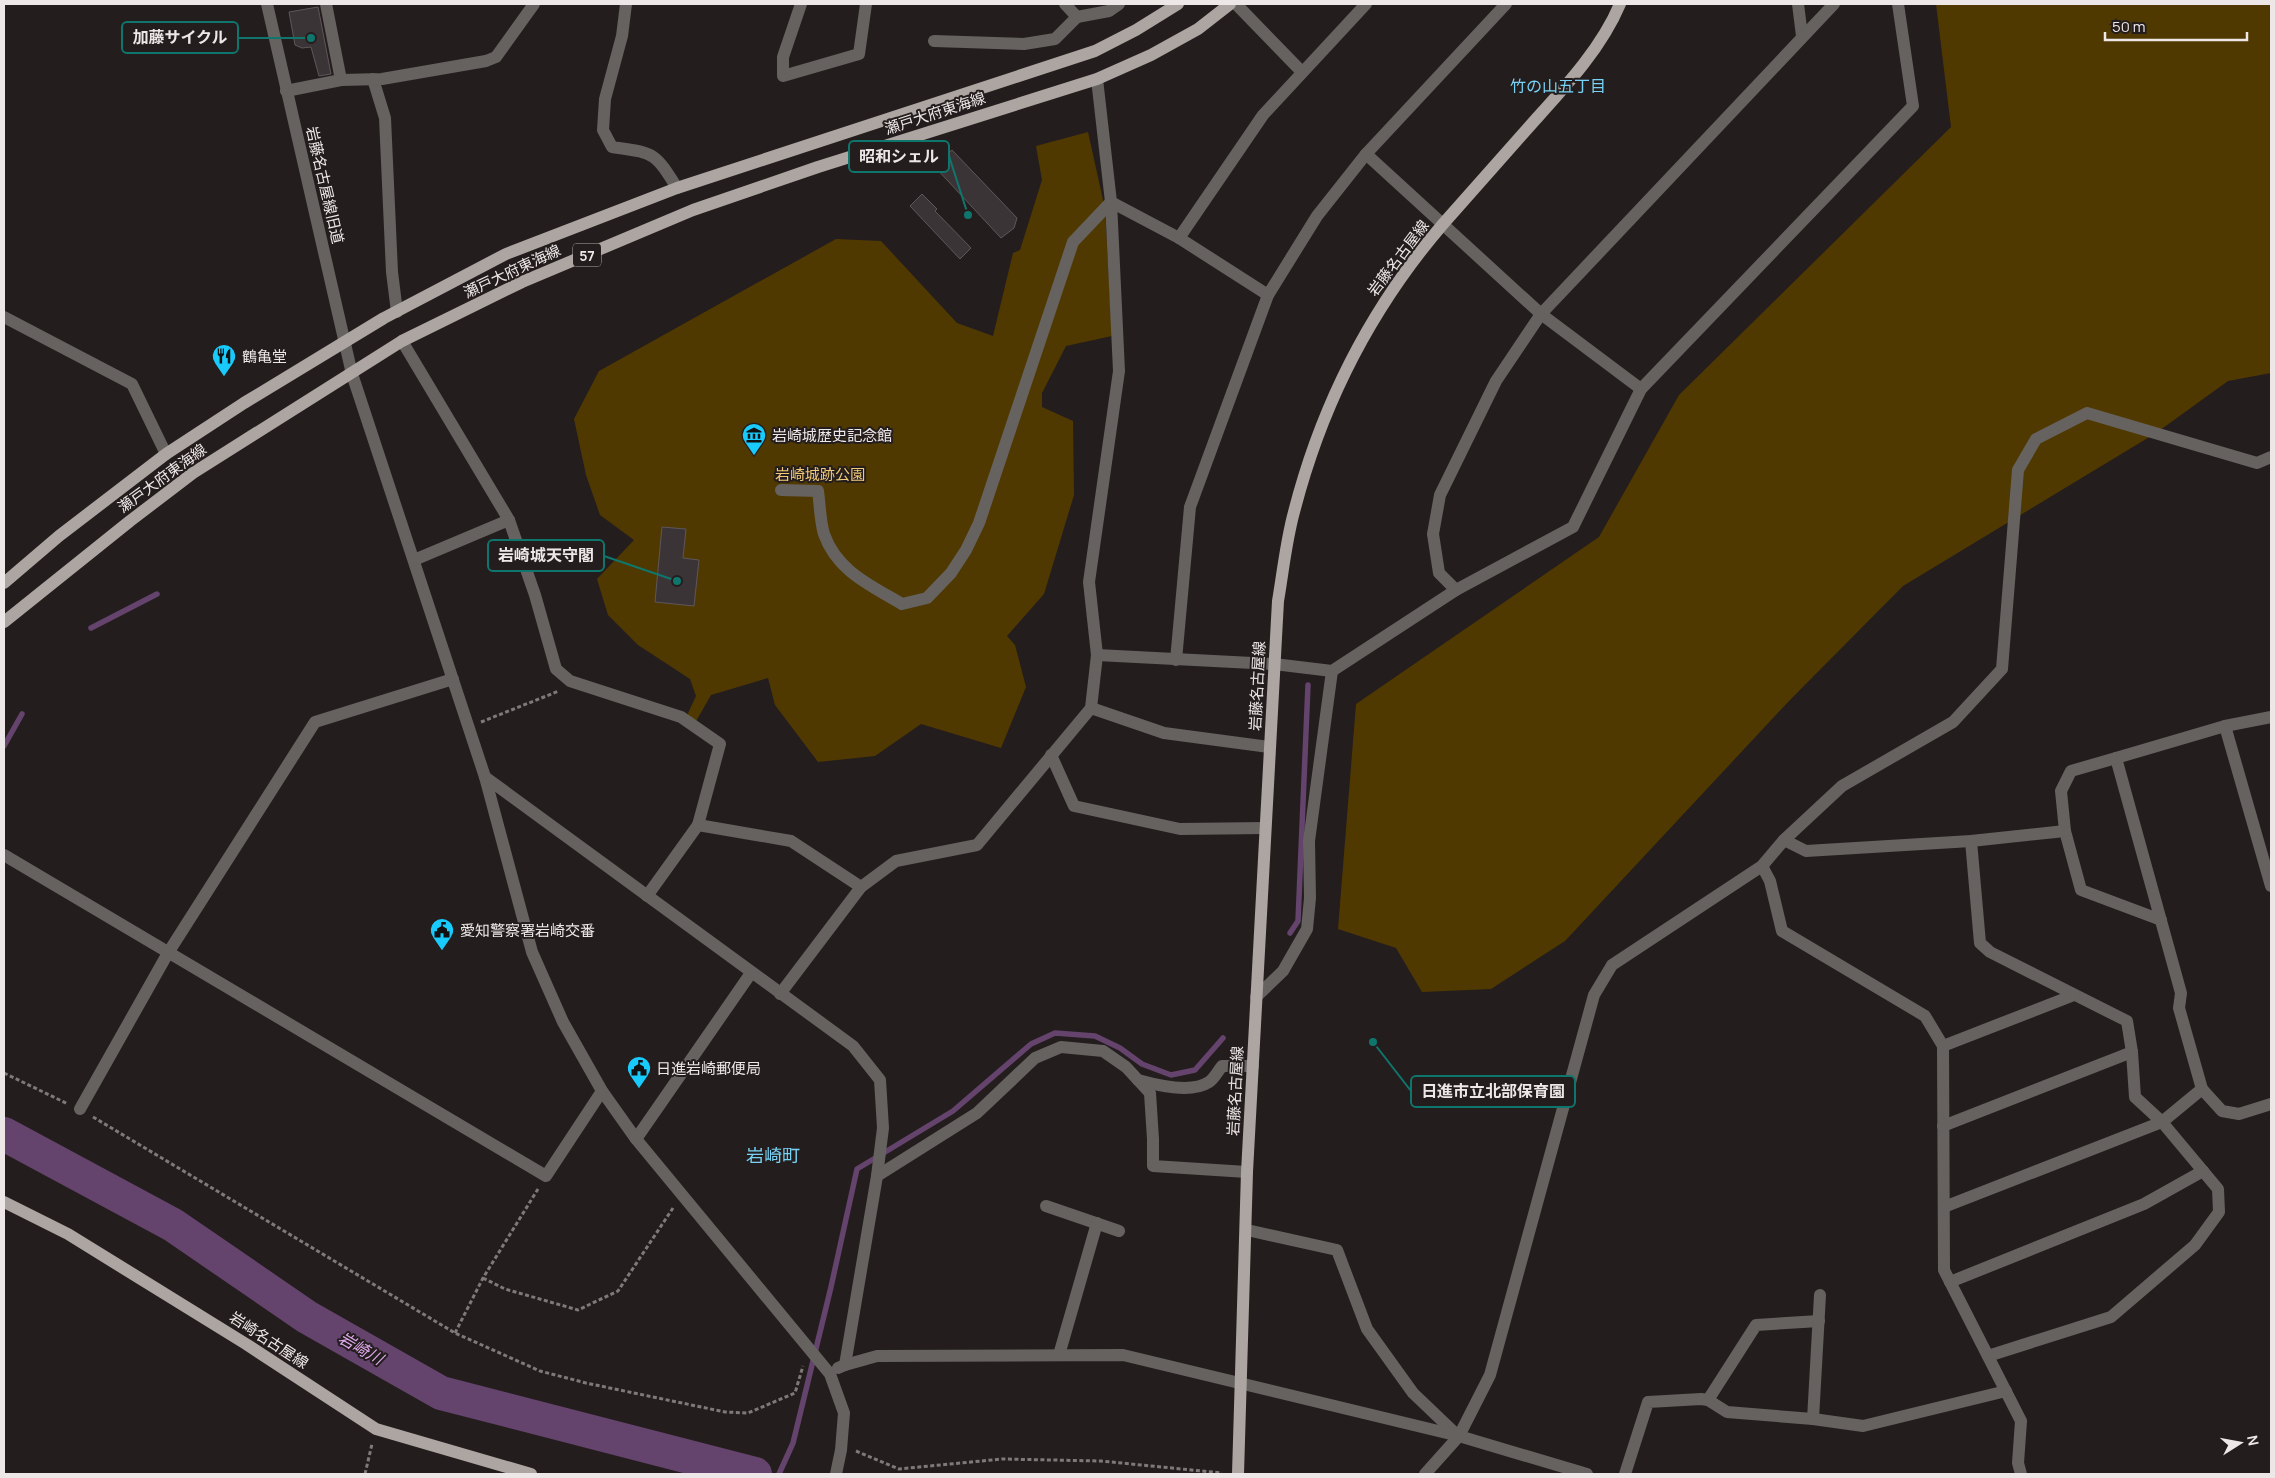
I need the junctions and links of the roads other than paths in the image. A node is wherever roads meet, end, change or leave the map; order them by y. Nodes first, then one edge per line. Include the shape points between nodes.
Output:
1 (267, 4) edge
2 (326, 4) edge
3 (534, 4) edge
4 (626, 4) edge
5 (801, 4) edge
6 (866, 4) edge
7 (1066, 4) edge
8 (1119, 4) edge
9 (1178, 4) edge
10 (1230, 4) edge
11 (1236, 4) edge
12 (1366, 4) edge
13 (1506, 4) edge
14 (1620, 4) edge
15 (1798, 4) edge
16 (1834, 4) edge
17 (1898, 4) edge
18 (1077, 17) junction
19 (1802, 36) junction
20 (934, 41) dead end
21 (1302, 72) junction
22 (373, 79) junction
23 (1096, 79) junction
24 (341, 80) junction
25 (286, 91) junction
26 (1366, 154) junction
27 (677, 188) junction
28 (1111, 202) junction
29 (1442, 225) junction
30 (1179, 238) junction
31 (1268, 295) junction
32 (397, 312) junction
33 (1541, 314) junction
34 (4, 317) edge
35 (402, 341) junction
36 (344, 343) junction
37 (352, 374) junction
38 (1641, 389) junction
39 (166, 454) junction
40 (2271, 457) edge
41 (781, 490) dead end
42 (509, 520) junction
43 (414, 560) junction
44 (4, 583) edge
45 (1456, 590) junction
46 (4, 622) edge
47 (1097, 655) junction
48 (1176, 660) junction
49 (1274, 664) junction
50 (1332, 671) junction
51 (454, 679) junction
52 (1092, 708) junction
53 (2271, 716) edge
54 (2225, 726) junction
55 (1269, 747) junction
56 (1052, 755) junction
57 (2116, 758) junction
58 (485, 777) junction
59 (698, 825) junction
60 (1265, 828) junction
61 (2065, 831) junction
62 (1784, 840) junction
63 (1971, 841) junction
64 (4, 854) edge
65 (1762, 866) junction
66 (2271, 886) edge
67 (861, 887) junction
68 (647, 896) junction
69 (2161, 920) junction
70 (168, 953) junction
71 (751, 973) junction
72 (780, 994) junction
73 (2074, 995) junction
74 (1256, 997) junction
75 (1943, 1046) junction
76 (2132, 1052) junction
77 (1252, 1066) junction
78 (1138, 1080) junction
79 (2202, 1089) junction
80 (602, 1091) junction
81 (2271, 1104) edge
82 (80, 1109) road end
83 (2162, 1122) junction
84 (1943, 1126) junction
85 (636, 1139) junction
86 (877, 1170) junction
87 (2203, 1171) junction
88 (1247, 1172) junction
89 (4, 1202) edge
90 (1046, 1206) dead end
91 (1944, 1207) junction
92 (1097, 1223) junction
93 (1246, 1230) junction
94 (1119, 1231) dead end
95 (1950, 1282) junction
96 (1820, 1295) dead end
97 (1819, 1321) junction
98 (1060, 1355) junction
99 (1988, 1356) junction
100 (844, 1365) junction
101 (827, 1370) junction
102 (1241, 1382) junction
103 (2006, 1391) junction
104 (1708, 1400) junction
105 (1814, 1419) junction
106 (1459, 1436) junction
107 (531, 1474) edge
108 (836, 1474) edge
109 (1238, 1474) edge
110 (1425, 1474) edge
111 (1587, 1474) edge
112 (1625, 1474) edge
113 (2021, 1474) edge

1 - 25 street, 岩藤名古屋線旧道
2 - 24 street
3 - 22 street via 496,57
4 - 27 street via 622,36 604,99 603,130 612,147 647,152 661,162
5 - 6 street via 783,57 783,76 859,54
7 - 18 street
8 - 18 street via 1109,11
9 - 27 main road, 瀬戸大府東海線 / 57 via 1095,51
10 - 23 main road, 瀬戸大府東海線 / 57 via 1198,29 1151,55
11 - 21 street
12 - 21 street
13 - 26 street
14 - 29 main road, 岩藤名古屋線 via 1613,21 1570,82
15 - 19 street
16 - 19 street
17 - 38 street via 1913,106
18 - 20 street via 1055,39 1024,44
19 - 33 street
21 - 30 street via 1263,115
22 - 24 street
22 - 32 street via 385,118 392,272
23 - 28 street
23 - 35 main road, 瀬戸大府東海線 / 57 via 694,210 522,282
24 - 25 street
25 - 36 street, 岩藤名古屋線旧道
26 - 29 street
26 - 31 street via 1317,216
27 - 32 main road, 瀬戸大府東海線 / 57 via 506,254
28 - 30 street
28 - 41 street via 1073,242 978,522 951,573 926,598 902,604 859,579 839,563 824,533 818,491
28 - 47 street via 1119,371 1089,582
29 - 33 street
29 - 49 main road, 岩藤名古屋線 via 1394,284 1349,362 1320,429 1293,513 1278,602
30 - 31 street
31 - 48 street via 1190,507
32 - 36 main road, 瀬戸大府東海線 / 57
33 - 38 street
33 - 45 street via 1496,381 1440,495 1433,534 1439,573
34 - 39 street via 132,384
35 - 37 main road, 瀬戸大府東海線 / 57
35 - 42 street
36 - 37 street, 岩藤名古屋線旧道
36 - 39 main road, 瀬戸大府東海線 / 57
37 - 43 street, 岩藤名古屋線旧道
37 - 46 main road, 瀬戸大府東海線 / 57 via 193,473
38 - 45 street via 1573,527
39 - 44 main road, 瀬戸大府東海線 / 57 via 59,536
40 - 62 street via 2257,463 2087,413 2036,439 2018,470 2002,669 1953,722 1842,786
42 - 43 street
42 - 59 street via 556,669 570,681 681,717 720,744
43 - 51 street, 岩藤名古屋線旧道
45 - 50 street
47 - 48 street
47 - 52 street
48 - 49 street
49 - 50 street
49 - 55 main road, 岩藤名古屋線
50 - 74 street via 1309,841 1307,929 1283,971
51 - 58 street, 岩藤名古屋線旧道
51 - 70 street via 315,722
52 - 55 street via 1164,733
52 - 56 street
53 - 54 street
54 - 57 street
54 - 66 street
55 - 60 main road, 岩藤名古屋線
56 - 60 street via 1074,806 1180,829
56 - 67 street via 977,845 896,861
57 - 61 street via 2071,771 2061,791
57 - 69 street
58 - 68 street
58 - 80 street, 岩藤名古屋線旧道 via 532,952 563,1022
59 - 67 street via 791,841
59 - 68 street
60 - 74 main road, 岩藤名古屋線
61 - 63 street
61 - 69 street via 2081,890
62 - 63 street via 1806,851
62 - 65 street
63 - 73 street via 1980,943 1990,952
64 - 70 street
65 - 75 street via 1770,882 1782,931 1925,1016
65 - 106 street via 1612,965 1594,994 1490,1375
67 - 72 street
68 - 71 street
69 - 79 street via 2181,993 2179,1008
70 - 80 street via 546,1176
70 - 82 street
71 - 72 street
71 - 85 street
72 - 86 street via 852,1046 880,1080 882,1128
73 - 75 street
73 - 76 street via 2127,1021
74 - 77 main road, 岩藤名古屋線
75 - 84 street
76 - 83 street via 2135,1097
76 - 84 street
77 - 78 street via 1222,1066 1209,1082 1187,1088 1162,1087
77 - 88 main road, 岩藤名古屋線
78 - 86 street via 1103,1051 1061,1047 1034,1058 977,1113
78 - 88 street via 1150,1093 1152,1166
79 - 81 street via 2222,1111 2239,1114
79 - 83 street
80 - 85 street, 岩藤名古屋線旧道
83 - 87 street
83 - 91 street
84 - 91 street
85 - 101 street, 岩藤名古屋線旧道
86 - 100 street
87 - 95 street via 2144,1204
87 - 99 street via 2218,1189 2219,1212 2195,1245 2111,1317
88 - 93 main road, 岩藤名古屋線
89 - 107 main road, 岩崎名古屋線 via 68,1234 376,1429
90 - 92 street
91 - 95 street via 1944,1270
92 - 94 street
92 - 98 street
93 - 102 main road, 岩藤名古屋線
93 - 106 street via 1337,1250 1367,1329 1413,1393
95 - 99 street
96 - 97 street
97 - 104 street via 1756,1325
97 - 105 street
98 - 100 street via 877,1356
98 - 102 street via 1123,1355
99 - 103 street
100 - 101 street
101 - 108 street via 844,1413 842,1448
102 - 106 street
102 - 109 main road, 岩藤名古屋線
103 - 105 street via 1863,1426
103 - 113 street via 2021,1421 2018,1463
104 - 105 street via 1727,1412
104 - 112 street via 1648,1402
106 - 110 street
106 - 111 street

